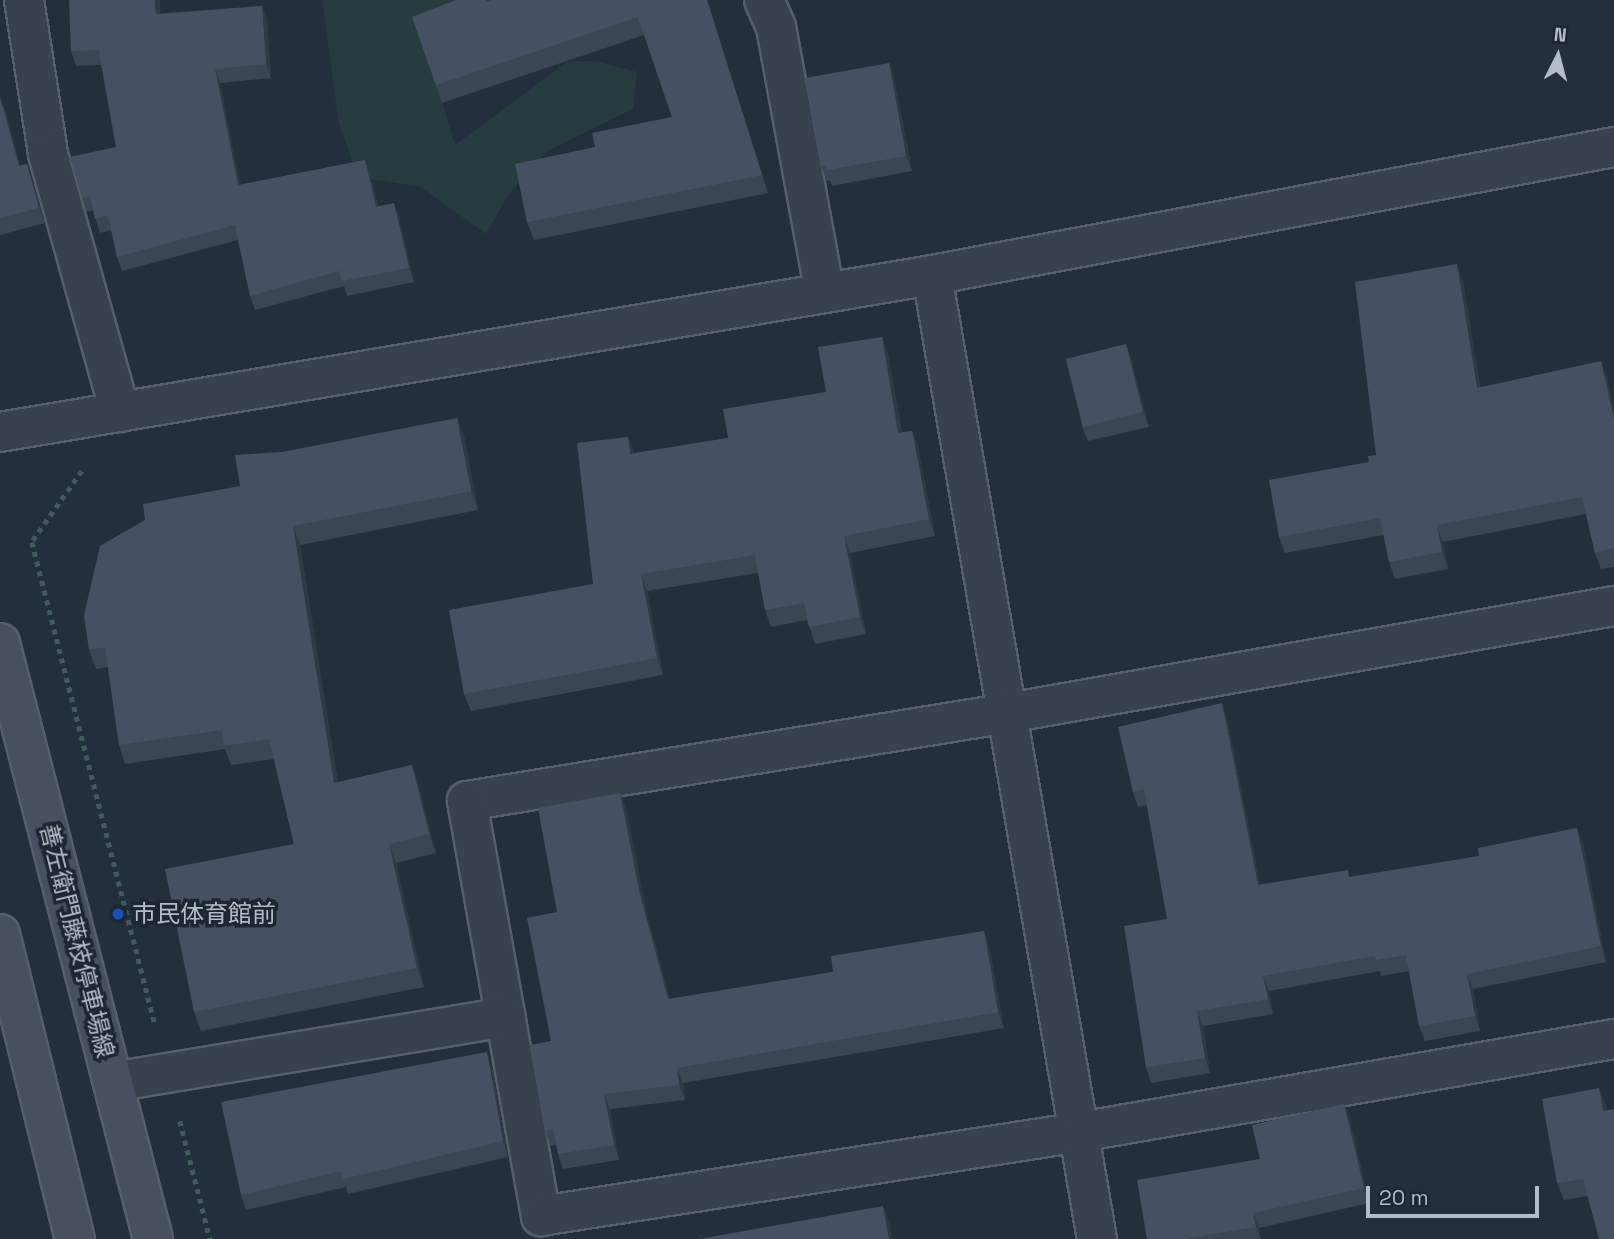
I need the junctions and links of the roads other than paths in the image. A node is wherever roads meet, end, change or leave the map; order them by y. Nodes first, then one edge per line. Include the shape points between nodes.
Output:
1 (24, 0) edge
2 (764, 0) edge
3 (1614, 147) edge
4 (932, 275) junction
5 (825, 293) junction
6 (120, 412) junction
7 (0, 432) edge
8 (1614, 606) edge
9 (0, 643) edge
10 (1008, 713) junction
11 (0, 934) edge
12 (9, 1011) edge
13 (506, 1017) junction
14 (1614, 1039) edge
15 (113, 1082) junction
16 (1080, 1132) junction
17 (75, 1239) edge
18 (153, 1239) edge
19 (1097, 1239) edge

1 - 6 street via 48,154
2 - 5 street via 776,27
3 - 4 street
4 - 5 street
4 - 10 street
5 - 6 street
6 - 7 street
8 - 10 street
9 - 15 main road, 善左衛門藤枝停車場線
10 - 13 street via 467,801
10 - 16 street
11 - 12 main road
12 - 17 main road
13 - 15 street
13 - 16 street via 541,1216
14 - 16 street
15 - 18 main road, 善左衛門藤枝停車場線
16 - 19 street

